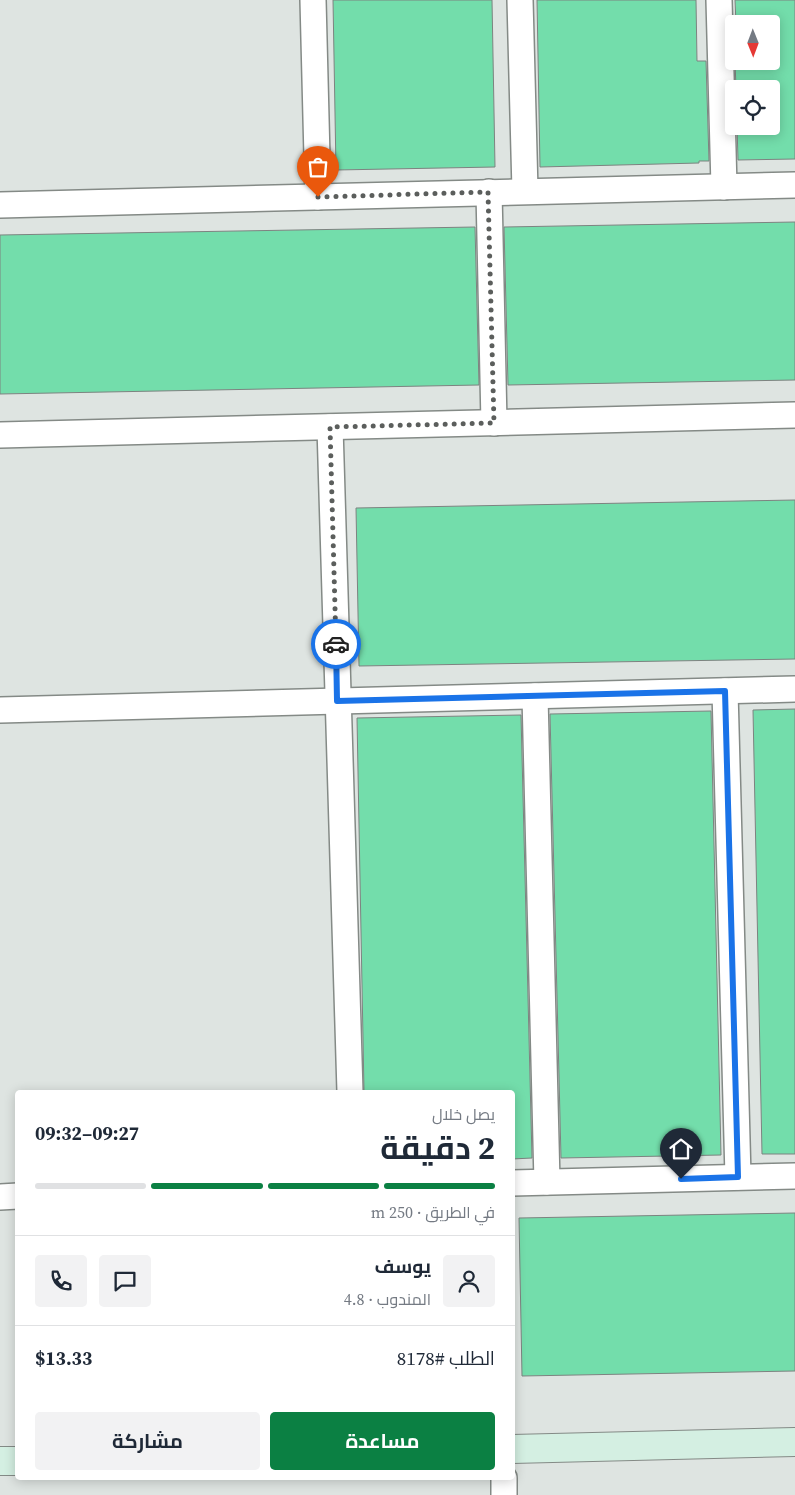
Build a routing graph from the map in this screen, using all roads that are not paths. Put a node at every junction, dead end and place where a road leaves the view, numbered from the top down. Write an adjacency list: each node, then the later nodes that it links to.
1 (312, 0): 8 (street)
2 (520, 0): 6 (street)
3 (719, 0): 5 (street)
4 (795, 185): 5 (street)
5 (724, 187): 6 (street)
6 (524, 191): 7 (street)
7 (488, 192): 8 (street); 11 (street)
8 (318, 197): 9 (street)
9 (0, 205)
10 (795, 415): 11 (street)
11 (494, 423): 12 (street)
12 (330, 427): 13 (street); 17 (street)
13 (0, 435)
14 (795, 689): 15 (street)
15 (725, 691): 16 (street); 21 (street)
16 (535, 696): 17 (street); 22 (street)
17 (337, 701): 18 (street); 19 (street)
18 (0, 710)
19 (350, 1090)
20 (795, 1176): 21 (street)
21 (738, 1177): 22 (street)
22 (547, 1182): 23 (street)
23 (515, 1183)
24 (15, 1196): 25 (street)
25 (0, 1197)
26 (795, 1442): 27 (street)
27 (515, 1449)
28 (0, 1461): 29 (street)
29 (15, 1461)
30 (504, 1480): 31 (street)
31 (504, 1495)

